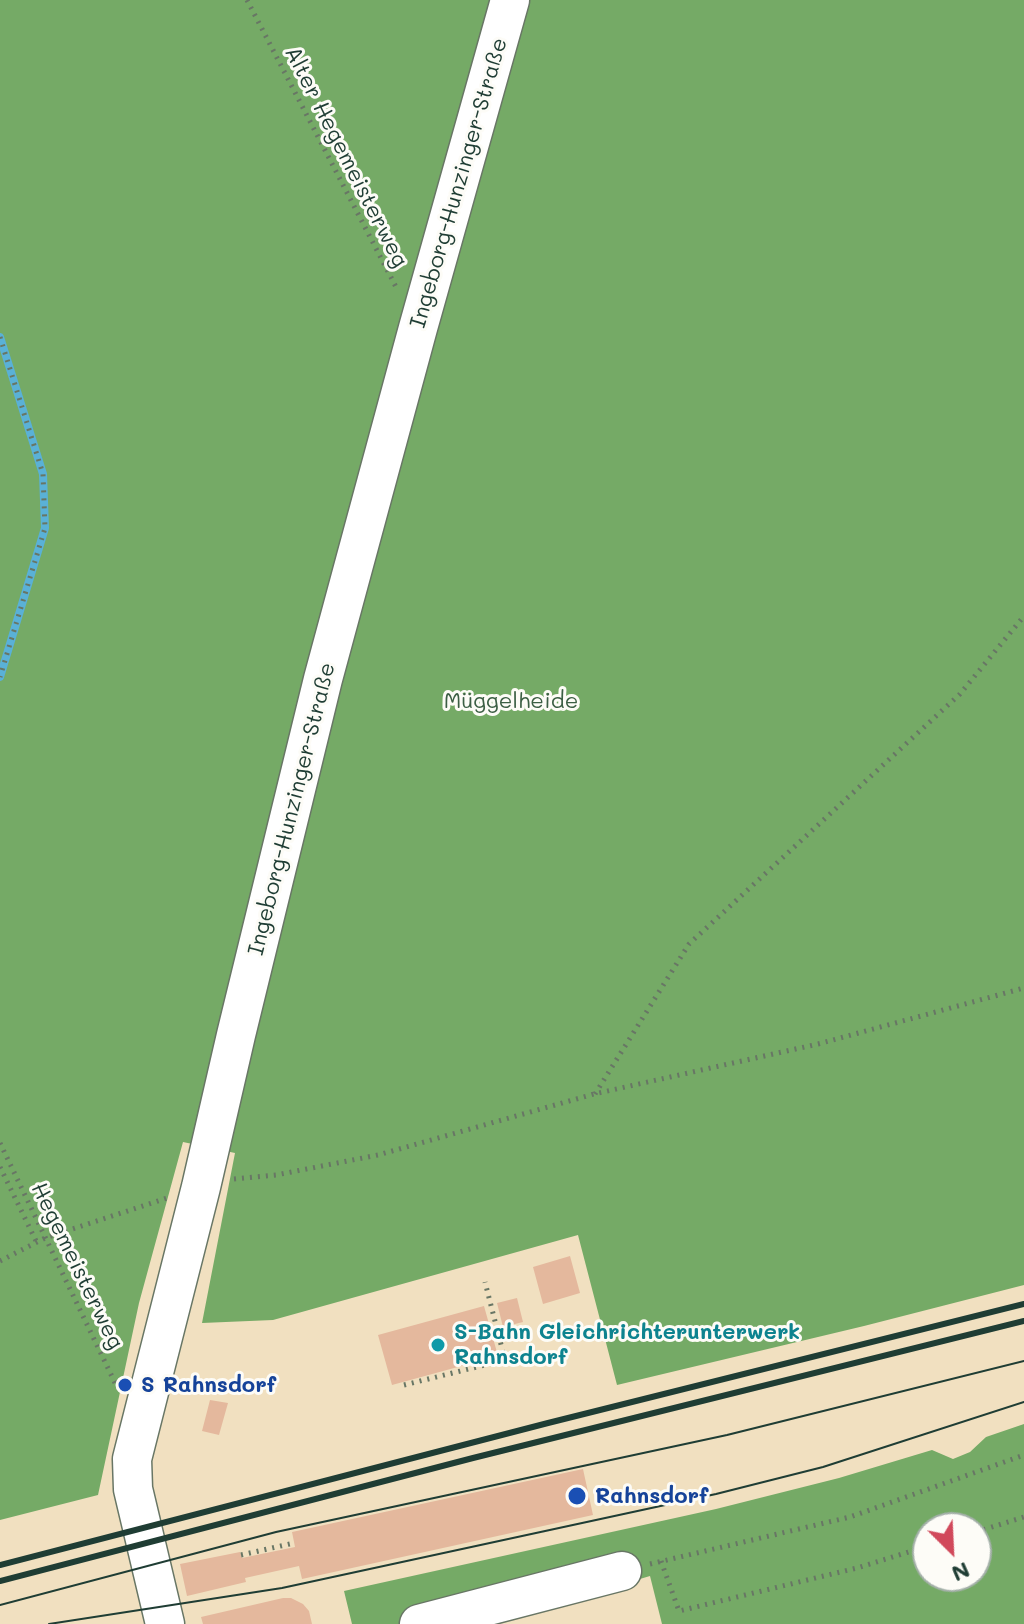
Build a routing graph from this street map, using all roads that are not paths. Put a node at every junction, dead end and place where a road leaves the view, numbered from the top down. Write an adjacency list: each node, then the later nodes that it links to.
1 (510, 0): 3 (street, Ingeborg-Hunzinger-Straße)
2 (622, 1571): 4 (street)
3 (165, 1624)
4 (419, 1624)

